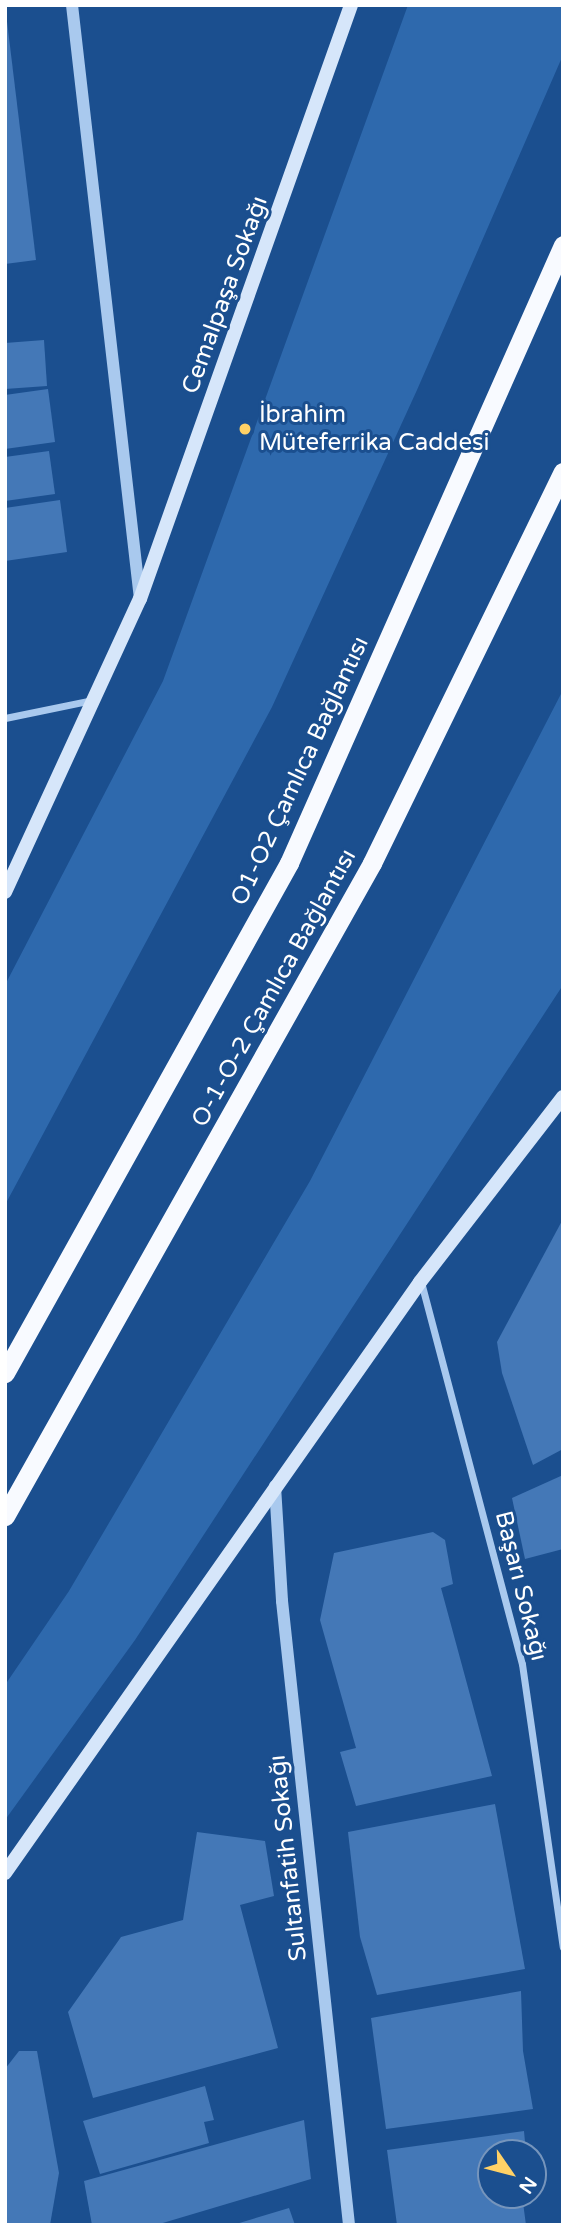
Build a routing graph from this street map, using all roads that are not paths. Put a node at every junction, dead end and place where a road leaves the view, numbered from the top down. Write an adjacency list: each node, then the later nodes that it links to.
1 (72, 5): 5 (street)
2 (351, 5): 5 (main road, Cemalpaşa Sokağı)
3 (563, 244): 11 (highway, O1-O2 Çamlıca Bağlantısı)
4 (563, 472): 13 (highway, O-1-O-2 Çamlıca Bağlantısı)
5 (140, 599): 6 (main road)
6 (97, 699): 7 (street); 8 (main road)
7 (5, 718)
8 (5, 892)
9 (563, 1097): 10 (main road)
10 (421, 1282): 12 (main road); 15 (street, Başarı Sokağı)
11 (5, 1373)
12 (275, 1486): 14 (main road); 16 (street, Sultanfatih Sokağı)
13 (5, 1516)
14 (5, 1872)
15 (563, 1947)
16 (349, 2225)

